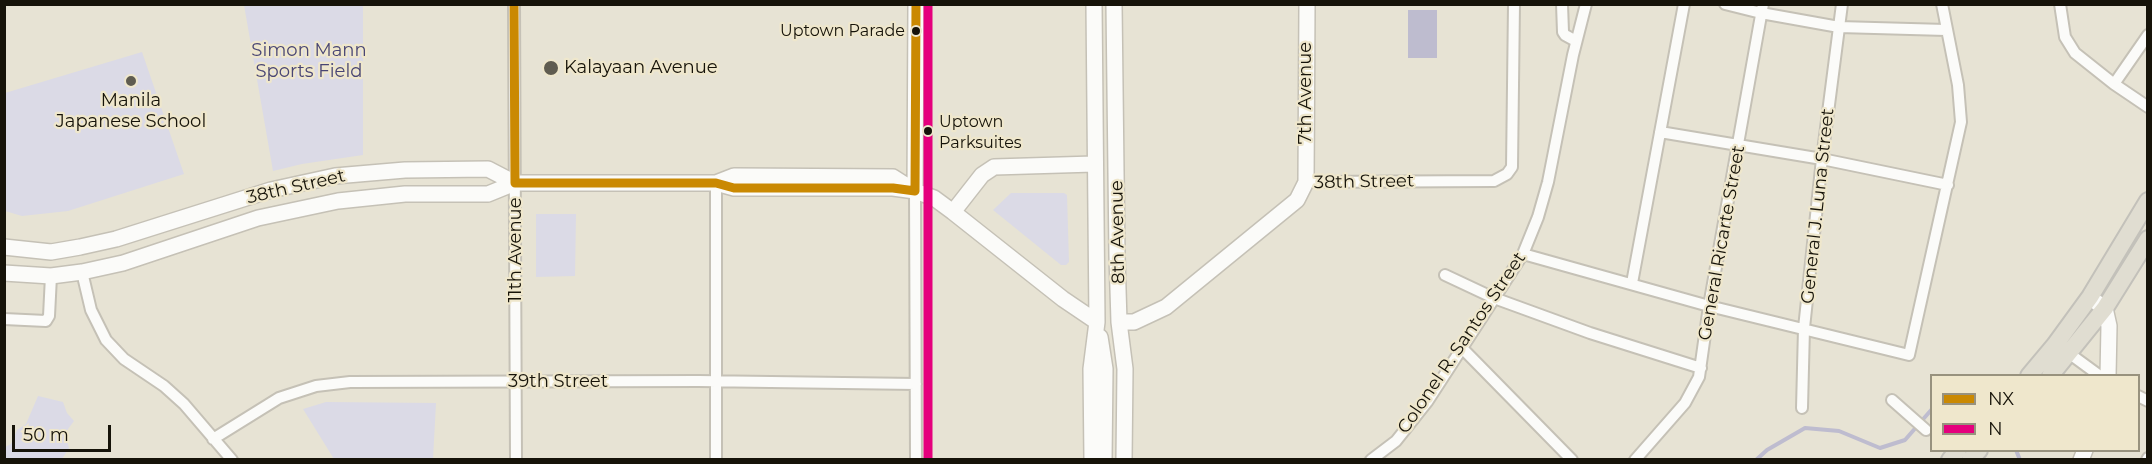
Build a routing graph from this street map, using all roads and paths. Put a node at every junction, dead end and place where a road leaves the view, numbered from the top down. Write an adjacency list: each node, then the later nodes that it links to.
1 (514, 4): 26 (street, 11th Avenue)
2 (916, 4): 29 (main road)
3 (1094, 4): 24 (main road, 8th Avenue)
4 (1114, 4): 46 (main road, 8th Avenue)
5 (1307, 4): 25 (main road, 7th Avenue)
6 (1514, 4): 25 (street, 38th Street)
7 (1562, 4): 18 (street)
8 (1586, 4): 18 (street, Colonel R. Santos Street)
9 (1684, 4): 21 (street)
10 (1725, 4): 14 (street)
11 (1842, 4): 15 (street, General J. Luna Street)
12 (1942, 4): 16 (street)
13 (2060, 4): 19 (street)
14 (1762, 9): 15 (street); 22 (street, General Ricarte Street)
15 (1839, 27): 16 (street); 23 (street, General J. Luna Street)
16 (1946, 30): 28 (street)
17 (2148, 35): 19 (street)
18 (1576, 41): 34 (street, Colonel R. Santos Street)
19 (2114, 84): 20 (street)
20 (2148, 107)
21 (1660, 132): 22 (street); 39 (street)
22 (1738, 146): 23 (street); 42 (street, General Ricarte Street)
23 (1822, 159): 28 (street); 47 (street, General J. Luna Street)
24 (1094, 164): 31 (main road); 45 (main road, 8th Avenue)
25 (1306, 182): 46 (main road, 38th Street)
26 (515, 183): 27 (main road, 38th Street); 33 (main road, 38th Street); 35 (main road, 38th Street); 56 (street, 11th Avenue)
27 (716, 183): 29 (main road, 38th Street); 55 (street)
28 (1948, 185): 47 (street)
29 (915, 191): 31 (main road, 38th Street); 57 (street)
30 (2148, 201): 40 (main road)
31 (953, 212): 45 (main road, 38th Street)
32 (2148, 239): 43 (main road)
33 (4, 247)
34 (1523, 254): 39 (street); 41 (street, Colonel R. Santos Street)
35 (82, 272): 38 (main road, 38th Street); 61 (street)
36 (4, 273): 38 (main road, 38th Street)
37 (1445, 274): 41 (street)
38 (51, 276): 44 (street)
39 (1632, 283): 42 (street)
40 (2090, 297): 43 (main road); 51 (main road)
41 (1494, 298): 48 (street, Colonel R. Santos Street); 50 (street)
42 (1709, 306): 47 (street); 50 (street, General Ricarte Street)
43 (2105, 308): 49 (main road); 54 (main road)
44 (4, 319)
45 (1097, 322): 66 (main road, 8th Avenue); 67 (main road)
46 (1119, 322): 68 (main road); 69 (main road, 8th Avenue)
47 (1804, 328): 59 (street, General J. Luna Street)
48 (1461, 347): 70 (street, Colonel R. Santos Street); 71 (street)
49 (2070, 354): 52 (main road); 53 (street)
50 (1701, 368): 72 (street, General Ricarte Street)
51 (2030, 374)
52 (2051, 374)
53 (2099, 374)
54 (2108, 374)
55 (715, 381): 56 (street, 39th Street); 57 (street, 39th Street); 64 (street)
56 (516, 382): 61 (street, 39th Street); 63 (street, 11th Avenue)
57 (916, 384): 65 (street)
58 (1892, 400): 60 (street)
59 (1803, 408)
60 (1926, 430)
61 (213, 439): 62 (street)
62 (232, 459)
63 (516, 459)
64 (716, 459)
65 (916, 459)
66 (1092, 459)
67 (1104, 459)
68 (1113, 459)
69 (1124, 459)
70 (1371, 459)
71 (1572, 459)
72 (1635, 459)

